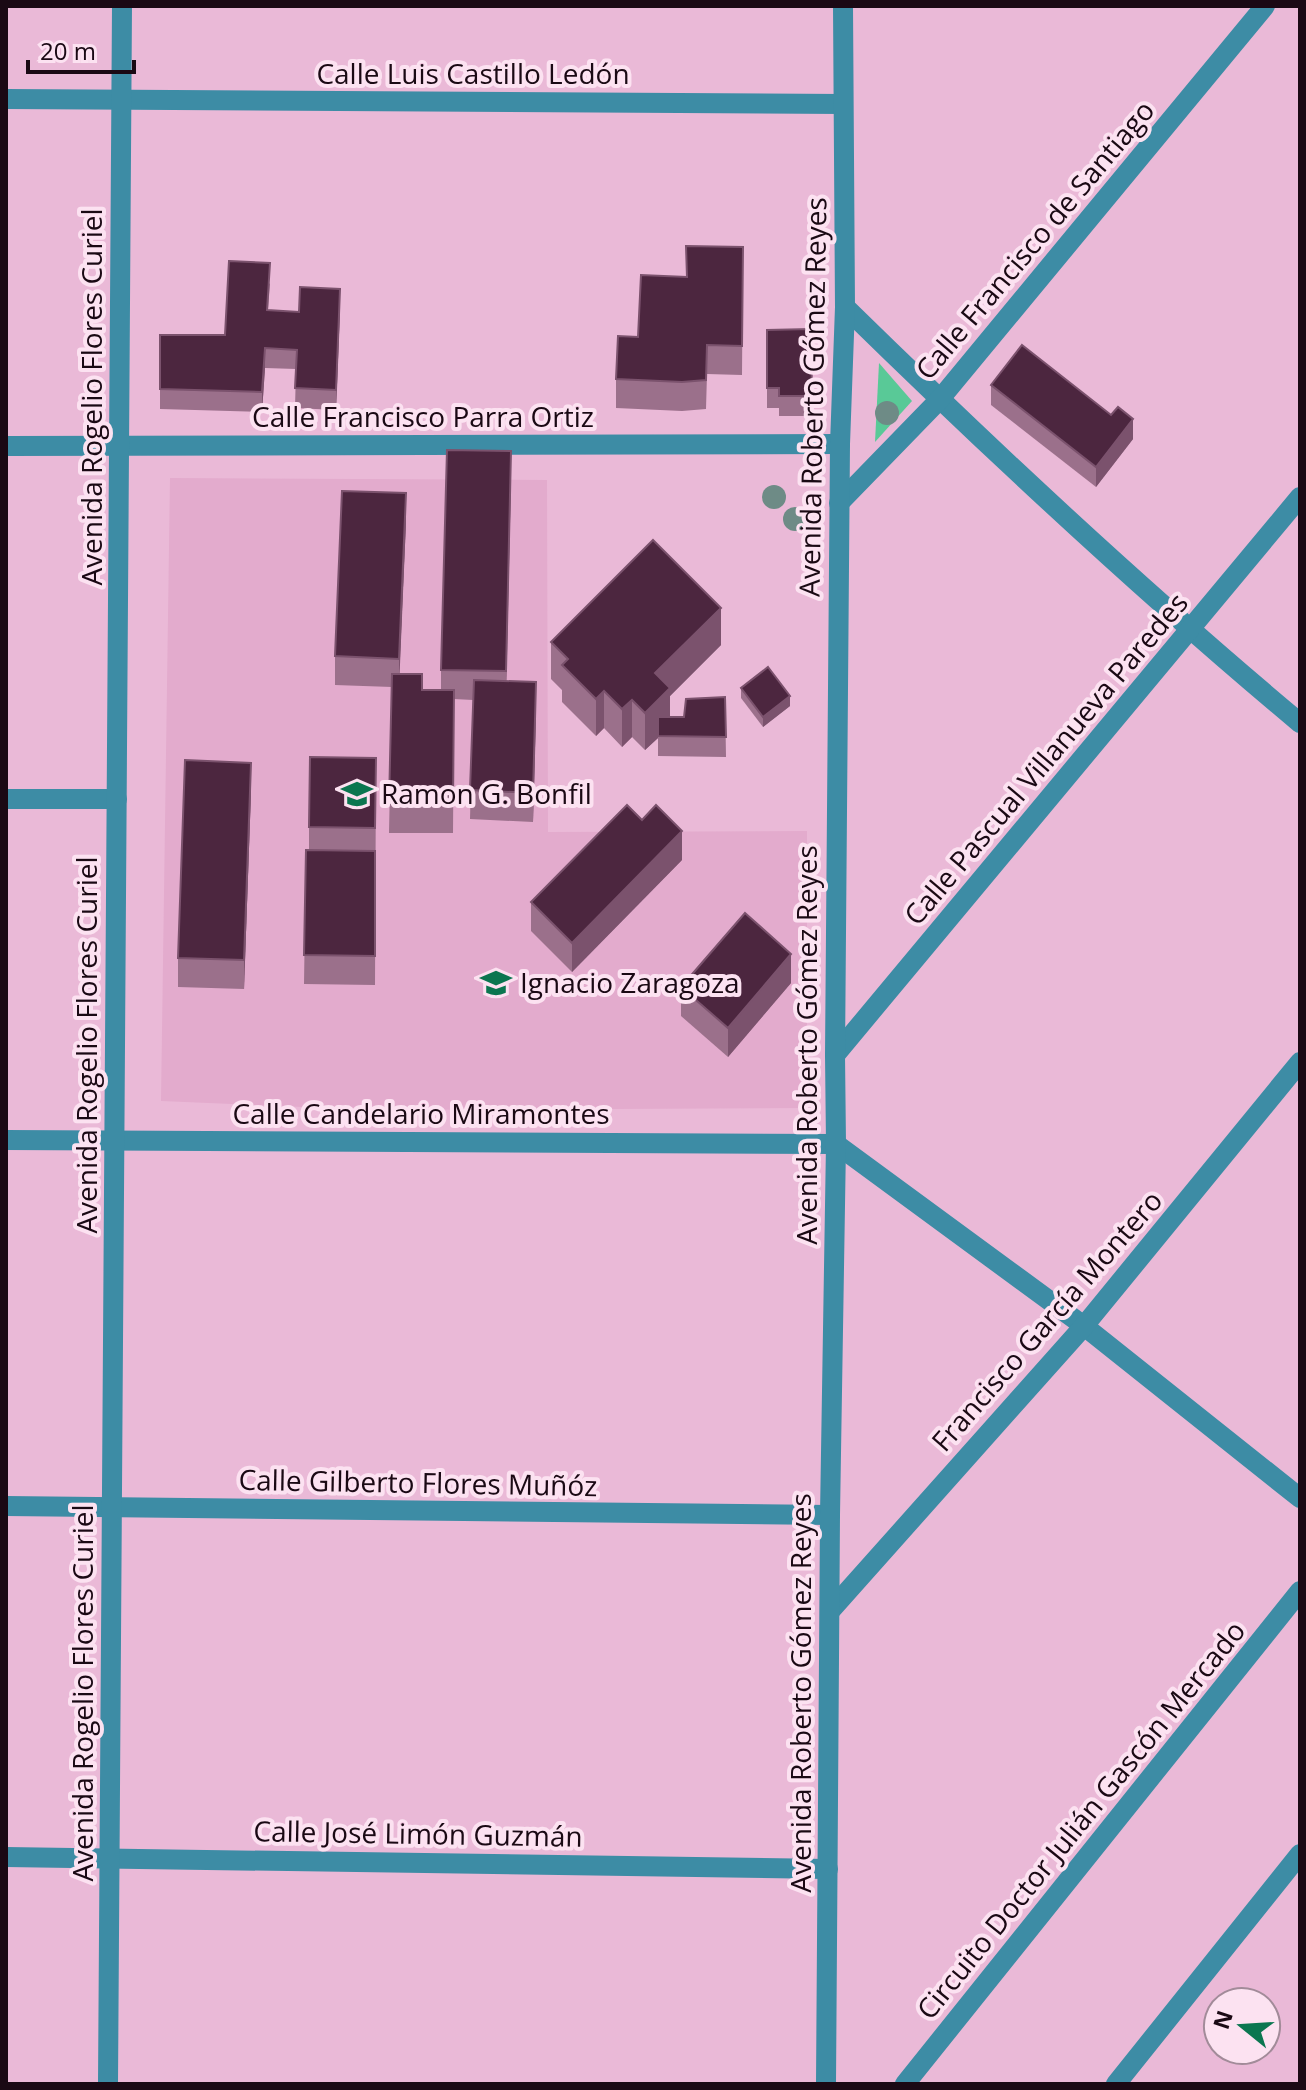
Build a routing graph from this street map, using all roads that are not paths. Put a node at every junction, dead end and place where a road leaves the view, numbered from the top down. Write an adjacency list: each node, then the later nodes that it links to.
1 (122, 6): 5 (street, Avenida Rogelio Flores Curiel)
2 (843, 6): 6 (street, Avenida Roberto Gómez Reyes)
3 (1265, 6): 8 (street, Calle Francisco de Santiago)
4 (6, 99): 5 (street, Calle Luis Castillo Ledón)
5 (122, 99): 6 (street, Calle Luis Castillo Ledón); 11 (street, Avenida Rogelio Flores Curiel)
6 (843, 104): 7 (street, Avenida Roberto Gómez Reyes)
7 (845, 307): 8 (street); 9 (street, Avenida Roberto Gómez Reyes)
8 (940, 399): 13 (street, Calle Francisco de Santiago); 14 (street)
9 (840, 444): 11 (street, Calle Francisco Parra Ortiz); 13 (street, Avenida Roberto Gómez Reyes)
10 (6, 446): 11 (street, Calle Francisco Parra Ortiz)
11 (121, 446): 17 (street, Avenida Rogelio Flores Curiel)
12 (1300, 497): 14 (street, Calle Pascual Villanueva Paredes)
13 (839, 503): 18 (street, Avenida Roberto Gómez Reyes)
14 (1190, 631): 15 (street); 18 (street, Calle Pascual Villanueva Paredes)
15 (1300, 723)
16 (6, 799): 17 (street)
17 (117, 799): 21 (street, Avenida Rogelio Flores Curiel)
18 (835, 1055): 22 (street, Avenida Roberto Gómez Reyes)
19 (1300, 1062): 23 (street, Francisco García Montero)
20 (6, 1140): 21 (street, Calle Candelario Miramontes)
21 (115, 1140): 22 (street, Calle Candelario Miramontes); 26 (street, Avenida Rogelio Flores Curiel)
22 (836, 1144): 23 (street); 27 (street, Avenida Roberto Gómez Reyes)
23 (1084, 1326): 24 (street); 29 (street, Francisco García Montero)
24 (1300, 1498)
25 (6, 1506): 26 (street, Calle Gilberto Flores Muñóz)
26 (113, 1507): 27 (street, Calle Gilberto Flores Muñóz); 32 (street, Avenida Rogelio Flores Curiel)
27 (830, 1515): 29 (street, Avenida Roberto Gómez Reyes)
28 (1300, 1591): 36 (street, Circuito Doctor Julián Gascón Mercado)
29 (830, 1611): 33 (street, Avenida Roberto Gómez Reyes)
30 (1300, 1854): 37 (street)
31 (6, 1857): 32 (street, Calle José Limón Guzmán)
32 (109, 1857): 33 (street, Calle José Limón Guzmán); 34 (street, Avenida Rogelio Flores Curiel)
33 (828, 1869): 35 (street, Avenida Roberto Gómez Reyes)
34 (108, 2084)
35 (826, 2084)
36 (905, 2084)
37 (1116, 2084)

